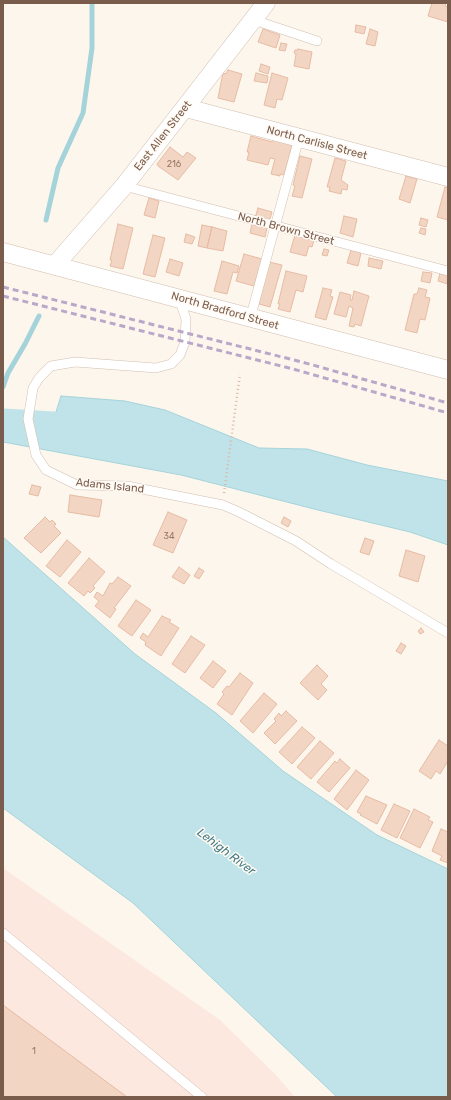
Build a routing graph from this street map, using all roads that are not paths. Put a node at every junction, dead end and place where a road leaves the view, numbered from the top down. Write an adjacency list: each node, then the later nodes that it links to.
1 (266, 3): 2 (street, East Allen Street)
2 (254, 20): 3 (lane); 4 (street, East Allen Street)
3 (317, 41)
4 (186, 108): 5 (street, North Carlisle Street); 7 (street, East Allen Street)
5 (299, 138): 6 (street, North Carlisle Street); 8 (lane)
6 (448, 177)
7 (124, 186): 8 (lane, North Brown Street); 10 (street, East Allen Street)
8 (275, 226): 11 (lane, North Brown Street); 13 (lane)
9 (3, 252): 10 (street, North Bradford Street)
10 (54, 265): 12 (street, North Bradford Street)
11 (448, 271)
12 (179, 298): 13 (street, North Bradford Street); 15 (lane, Adams Island)
13 (250, 319): 14 (street, North Bradford Street)
14 (448, 369)
15 (448, 633)
16 (3, 934): 17 (lane)
17 (202, 1097)

